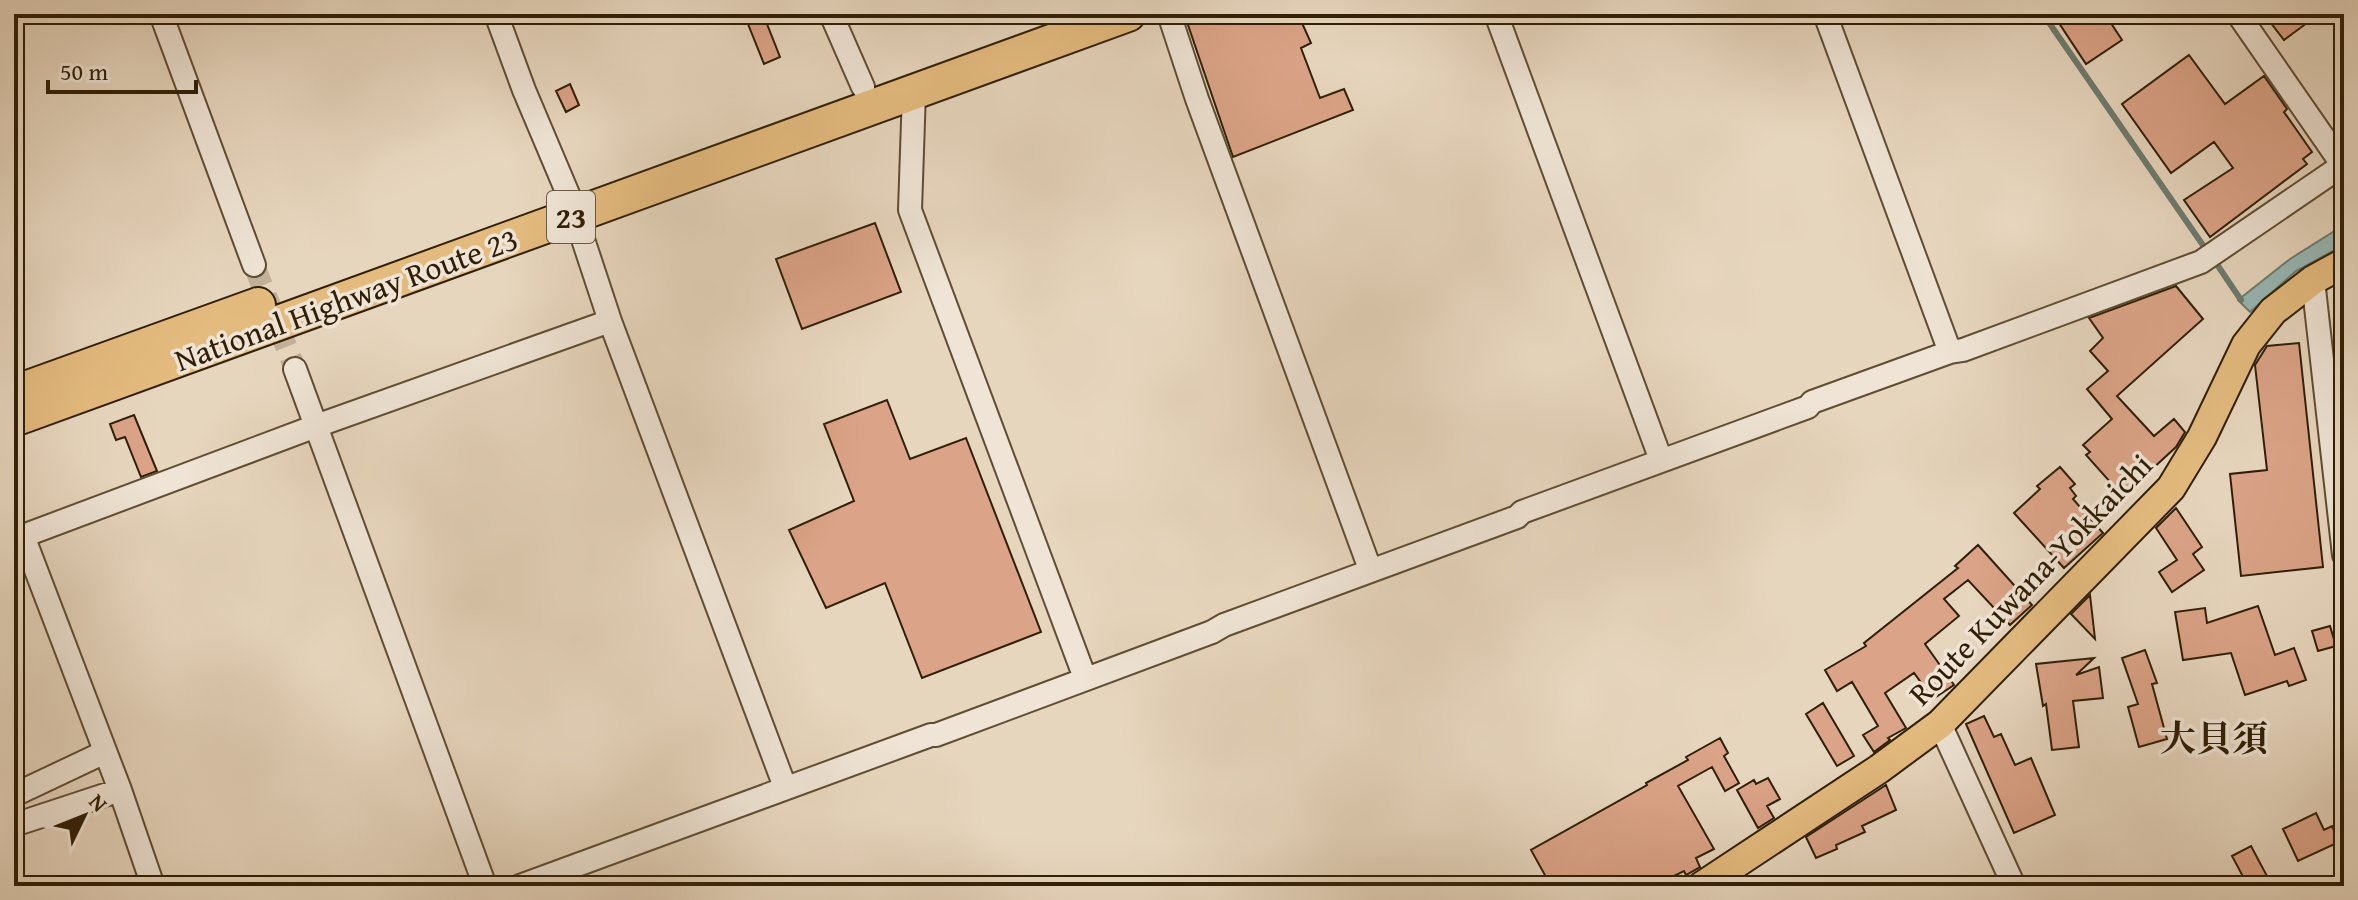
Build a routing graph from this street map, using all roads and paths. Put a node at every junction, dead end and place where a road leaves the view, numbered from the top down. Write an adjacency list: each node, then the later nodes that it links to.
1 (161, 14): 15 (street)
2 (496, 14): 13 (street)
3 (831, 14): 10 (street)
4 (1061, 14): 10 (highway, National Highway Route 23 / 23)
5 (1128, 14): 11 (highway, National Highway Route 23 / 23)
6 (1169, 14): 26 (street)
7 (1496, 14): 23 (street)
8 (1825, 14): 18 (street)
9 (2238, 14): 12 (street)
10 (863, 87): 13 (highway, National Highway Route 23 / 23)
11 (914, 92): 13 (highway, National Highway Route 23 / 23); 27 (street)
12 (2343, 166): 18 (street)
13 (572, 205): 17 (street); 20 (highway, National Highway Route 23 / 23); 21 (highway, National Highway Route 23 / 23)
14 (2344, 263): 16 (main road, Route Kuwana-Yokkaichi)
15 (254, 265)
16 (2313, 280): 25 (street); 28 (main road, Route Kuwana-Yokkaichi)
17 (610, 321): 22 (street); 30 (street)
18 (1950, 352): 23 (street)
19 (295, 369): 22 (street)
20 (14, 393)
21 (14, 419)
22 (316, 426): 24 (street); 35 (street)
23 (1661, 460): 26 (street)
24 (19, 542): 29 (street)
25 (2344, 555)
26 (1370, 569): 27 (street)
27 (1085, 678): 30 (street)
28 (1940, 724): 37 (main road, Route Kuwana-Yokkaichi); 38 (street)
29 (105, 752): 31 (street); 32 (street)
30 (785, 787): 36 (street)
31 (120, 790): 33 (street); 34 (street)
32 (14, 795)
33 (14, 825)
34 (153, 886)
35 (485, 886)
36 (520, 886)
37 (1702, 886)
38 (2014, 886)

